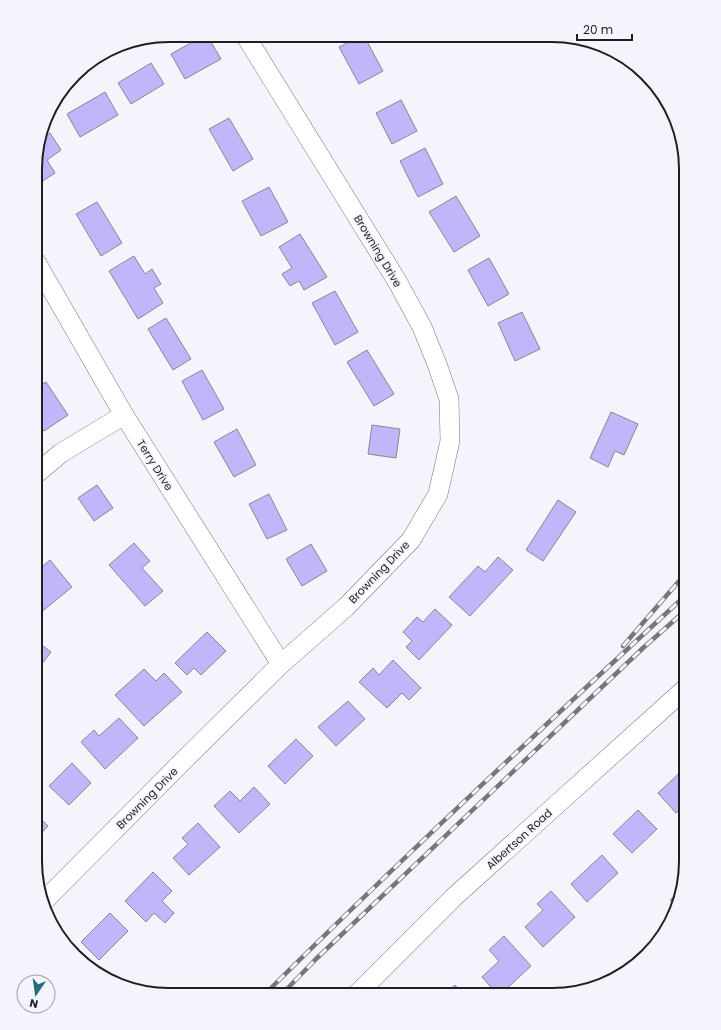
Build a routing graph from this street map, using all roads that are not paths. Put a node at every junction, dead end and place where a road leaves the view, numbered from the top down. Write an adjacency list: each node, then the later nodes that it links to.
1 (249, 42): 5 (street, Browning Drive)
2 (42, 272): 3 (street, Terry Drive)
3 (124, 415): 4 (street); 5 (street, Terry Drive)
4 (42, 469)
5 (281, 664): 7 (street, Browning Drive)
6 (679, 694): 8 (street, Albertson Road)
7 (48, 897)
8 (363, 988)

